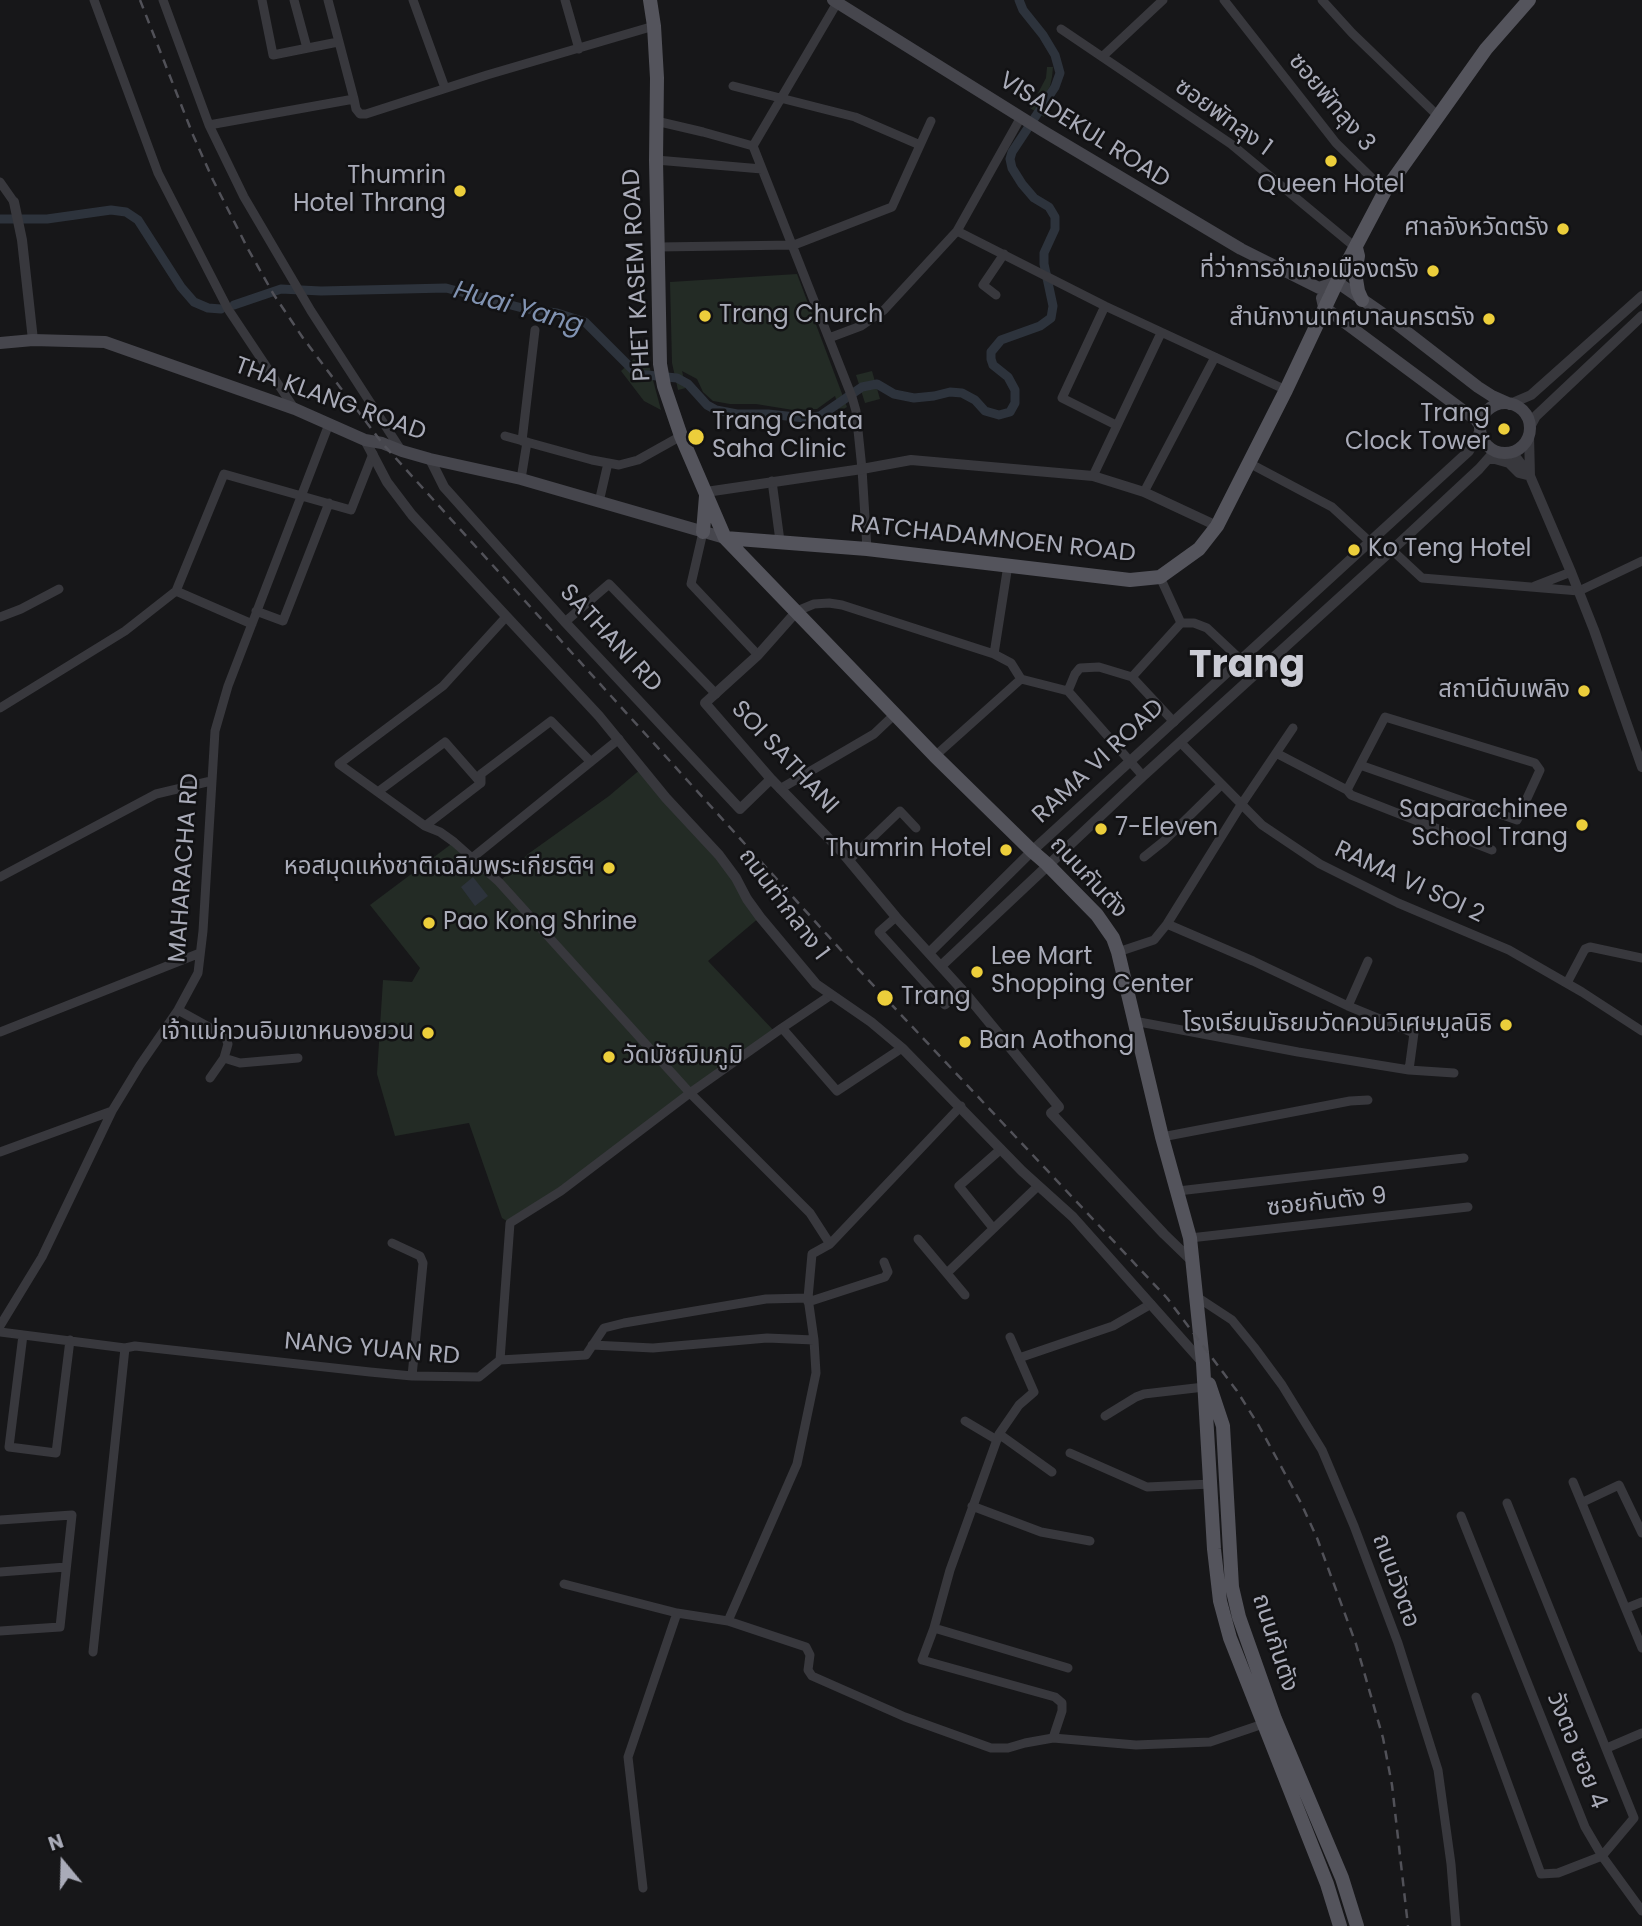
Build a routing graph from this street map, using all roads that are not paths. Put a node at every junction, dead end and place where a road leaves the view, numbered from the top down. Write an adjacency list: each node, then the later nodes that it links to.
1 (94, 0): 57 (street)
2 (163, 0): 28 (street)
3 (262, 0): 17 (street)
4 (294, 0): 17 (street)
5 (328, 0): 16 (street)
6 (413, 0): 21 (street)
7 (565, 0): 18 (street)
8 (650, 0): 14 (main road, PHET KASEM ROAD)
9 (1163, 0): 19 (street)
10 (1224, 0): 34 (street, ซอยพัทลุง 3)
11 (1322, 0): 24 (street)
12 (1529, 0): 24 (main road, RATCHADAMNOEN ROAD)
13 (835, 1): 22 (street); 25 (main road, VISADEKUL ROAD)
14 (654, 26): 18 (street); 26 (main road, PHET KASEM ROAD)
15 (1061, 29): 19 (street, ซอยพัทลุง 1)
16 (338, 41): 17 (street); 23 (street)
17 (307, 48)
18 (579, 48): 21 (street)
19 (1102, 57): 39 (street, ซอยพัทลุง 1)
20 (733, 86): 22 (street)
21 (445, 88): 23 (street)
22 (780, 98): 29 (street); 30 (street)
23 (354, 99): 28 (street)
24 (1437, 115): 34 (main road, RATCHADAMNOEN ROAD)
25 (1021, 117): 36 (street); 42 (main road, VISADEKUL ROAD)
26 (656, 121): 30 (street); 31 (main road, PHET KASEM ROAD)
27 (931, 121): 29 (street)
28 (209, 125): 66 (street)
29 (920, 145): 37 (street)
30 (753, 146): 32 (street)
31 (656, 160): 32 (street); 38 (main road, PHET KASEM ROAD)
32 (762, 169): 37 (street)
33 (0, 182): 35 (street)
34 (1385, 191): 39 (main road, RATCHADAMNOEN ROAD)
35 (14, 202): 52 (street)
36 (957, 231): 40 (street); 51 (street)
37 (794, 245): 38 (street); 51 (street)
38 (658, 247): 63 (main road, PHET KASEM ROAD)
39 (1355, 247): 41 (main road, RATCHADAMNOEN ROAD); 45 (main road)
40 (1004, 254): 43 (street); 46 (street)
41 (1337, 282): 42 (main road); 45 (main road); 47 (main road, RATCHADAMNOEN ROAD)
42 (1319, 288): 47 (main road)
43 (996, 295)
44 (1642, 296): 56 (street)
45 (1362, 300): 56 (main road)
46 (1105, 306): 50 (street); 59 (street)
47 (1324, 307): 55 (main road, RATCHADAMNOEN ROAD); 60 (main road)
48 (1642, 316): 61 (street)
49 (535, 330): 65 (street)
50 (1161, 333): 54 (street); 59 (street)
51 (829, 338): 73 (street)
52 (33, 340): 53 (main road, THA KLANG ROAD); 57 (main road, THA KLANG ROAD)
53 (0, 343)
54 (1215, 357): 55 (street); 79 (street)
55 (1286, 390): 72 (main road, RATCHADAMNOEN ROAD)
56 (1510, 404): 60 (main road); 61 (main road)
57 (295, 409): 58 (main road, THA KLANG ROAD)
58 (329, 424): 64 (main road, THA KLANG ROAD); 80 (street, MAHARACHA RD)
59 (1116, 425): 74 (street)
60 (1480, 427): 69 (main road); 88 (street, RAMA VI ROAD)
61 (1529, 432): 67 (main road); 75 (street)
62 (505, 436): 65 (street)
63 (681, 436): 71 (street); 78 (main road, PHET KASEM ROAD)
64 (365, 440): 66 (main road, THA KLANG ROAD); 68 (street, ถนนท่ากลาง 1)
65 (525, 441): 71 (street); 76 (street)
66 (402, 451): 70 (main road, THA KLANG ROAD)
67 (1512, 452): 69 (main road); 75 (street)
68 (373, 454): 82 (street); 103 (street, ถนนท่ากลาง 1)
69 (1492, 455): 75 (street); 90 (street, RAMA VI ROAD)
70 (430, 459): 76 (main road, THA KLANG ROAD); 104 (street, SATHANI RD)
71 (608, 463): 81 (street)
72 (1249, 463): 83 (main road, RATCHADAMNOEN ROAD); 88 (street)
73 (862, 469): 74 (street); 77 (street); 89 (street)
74 (1093, 476): 79 (street)
75 (1530, 476): 94 (street)
76 (521, 480): 81 (main road, THA KLANG ROAD)
77 (772, 481): 78 (street); 87 (street)
78 (706, 492): 84 (main road); 85 (main road, PHET KASEM ROAD)
79 (1144, 492): 83 (street)
80 (301, 495): 82 (street); 98 (street); 100 (street, MAHARACHA RD)
81 (599, 502): 84 (main road, THA KLANG ROAD)
82 (329, 503): 100 (street)
83 (1217, 526): 95 (main road, RATCHADAMNOEN ROAD)
84 (703, 532): 85 (main road, THA KLANG ROAD); 108 (street)
85 (725, 538): 86 (main road, RATCHADAMNOEN ROAD); 93 (main road, ถนนกันตัง)
86 (755, 540): 87 (main road, RATCHADAMNOEN ROAD); 93 (main road)
87 (780, 541): 89 (main road, RATCHADAMNOEN ROAD)
88 (1370, 542): 109 (street, RAMA VI ROAD)
89 (867, 549): 92 (main road, RATCHADAMNOEN ROAD)
90 (1392, 550): 96 (street); 119 (street, RAMA VI ROAD)
91 (1642, 561): 99 (street)
92 (1008, 565): 95 (main road, RATCHADAMNOEN ROAD); 107 (street)
93 (754, 568): 101 (main road, ถนนกันตัง)
94 (1572, 572): 96 (street); 99 (street)
95 (1160, 577): 105 (street)
96 (1534, 586): 99 (street)
97 (59, 589): 102 (street)
98 (176, 590): 106 (street); 114 (street)
99 (1579, 591): 125 (street)
100 (256, 611): 106 (street, MAHARACHA RD)
101 (797, 611): 107 (street); 108 (street, SOI SATHANI); 115 (main road, ถนนกันตัง)
102 (0, 617)
103 (506, 617): 118 (street, ถนนท่ากลาง 1); 133 (street)
104 (565, 622): 113 (street); 127 (street, SATHANI RD)
105 (1181, 623): 109 (street); 110 (street)
106 (251, 624): 128 (street, MAHARACHA RD)
107 (994, 654): 111 (street)
108 (758, 655): 113 (street, SOI SATHANI)
109 (1241, 660): 116 (street, RAMA VI ROAD)
110 (1132, 677): 112 (street); 116 (street)
111 (1021, 679): 112 (street); 121 (street)
112 (1068, 691): 123 (street)
113 (716, 694): 127 (street, SOI SATHANI)
114 (0, 708)
115 (894, 715): 121 (main road, ถนนกันตัง); 131 (street)
116 (1170, 725): 119 (street); 123 (street, RAMA VI ROAD)
117 (1293, 728): 120 (street)
118 (618, 739): 122 (street); 154 (street, ถนนท่ากลาง 1)
119 (1180, 742): 126 (street, RAMA VI ROAD); 130 (street, RAMA VI SOI 2)
120 (1276, 753): 132 (street); 134 (street)
121 (935, 756): 138 (main road, ถนนกันตัง)
122 (590, 761): 129 (street); 140 (street)
123 (1130, 762): 126 (street); 138 (street, RAMA VI ROAD)
124 (1360, 765): 124 (street); 132 (street)
125 (1642, 767)
126 (1143, 776): 142 (street, RAMA VI ROAD)
127 (771, 779): 131 (street, SOI SATHANI)
128 (211, 781): 143 (street); 147 (street, MAHARACHA RD)
129 (481, 783): 133 (street); 135 (street)
130 (1221, 785): 134 (street, RAMA VI SOI 2); 139 (street)
131 (780, 789): 141 (street, SOI SATHANI)
132 (1347, 790): 137 (street)
133 (379, 792): 135 (street)
134 (1241, 805): 145 (street); 152 (street, RAMA VI SOI 2)
135 (425, 826): 140 (street)
136 (916, 828): 141 (street)
137 (1492, 850)
138 (1032, 851): 142 (main road, ถนนกันตัง); 148 (street, RAMA VI ROAD)
139 (1144, 857)
140 (472, 858): 167 (street)
141 (849, 860): 144 (street, SOI SATHANI)
142 (1047, 864): 146 (main road, ถนนกันตัง); 151 (street, RAMA VI ROAD)
143 (0, 877)
144 (896, 917): 148 (street, SOI SATHANI); 153 (street)
145 (1167, 924): 146 (street); 155 (street)
146 (1118, 952): 157 (main road, ถนนกันตัง)
147 (200, 953): 156 (street, MAHARACHA RD); 160 (street)
148 (929, 953): 151 (street, SOI SATHANI)
149 (1642, 958): 152 (street)
150 (1368, 961): 155 (street)
151 (941, 965): 153 (street, SOI SATHANI)
152 (1567, 983): 159 (street, RAMA VI SOI 2)
153 (962, 989): 184 (street, SOI SATHANI)
154 (831, 995): 158 (street); 161 (street, ถนนท่ากลาง 1)
155 (1348, 1006): 164 (street)
156 (178, 1010): 162 (street); 170 (street, MAHARACHA RD)
157 (1134, 1021): 164 (street); 171 (main road, ถนนกันตัง)
158 (782, 1028): 161 (street); 167 (street)
159 (1642, 1030)
160 (0, 1032)
161 (902, 1048): 169 (street, ถนนท่ากลาง 1)
162 (224, 1058): 163 (street); 166 (street)
163 (298, 1058)
164 (1409, 1070): 165 (street)
165 (1454, 1073)
166 (210, 1078)
167 (690, 1093): 182 (street); 199 (street)
168 (1368, 1100): 171 (street)
169 (961, 1106): 172 (street, ถนนท่ากลาง 1); 182 (street)
170 (112, 1111): 173 (street); 190 (street, MAHARACHA RD)
171 (1162, 1137): 176 (main road, ถนนกันตัง)
172 (1001, 1149): 175 (street, ถนนท่ากลาง 1); 178 (street)
173 (0, 1152)
174 (1464, 1158): 176 (street)
175 (1038, 1186): 178 (street); 189 (street, ถนนท่ากลาง 1)
176 (1178, 1191): 179 (main road, ถนนกันตัง)
177 (1468, 1207): 179 (street, ซอยกันตัง 9)
178 (992, 1228): 185 (street)
179 (1191, 1237): 184 (main road, ถนนกันตัง)
180 (918, 1239): 185 (street)
181 (393, 1243): 201 (street)
182 (830, 1244): 188 (street)
183 (884, 1262): 188 (street)
184 (1194, 1263): 187 (main road, ถนนกันตัง)
185 (947, 1273): 186 (street)
186 (965, 1295)
187 (1197, 1297): 200 (main road, ถนนกันตัง); 241 (street, ถนนวังตอ)
188 (808, 1300): 195 (street); 196 (street)
189 (1151, 1304): 198 (street); 200 (street, ถนนท่ากลาง 1)
190 (0, 1326)
191 (0, 1332): 192 (street, NANG YUAN RD)
192 (23, 1335): 194 (street, NANG YUAN RD); 194 (street)
193 (1010, 1337): 198 (street)
194 (70, 1340): 197 (street, NANG YUAN RD)
195 (814, 1340): 196 (street); 223 (street)
196 (592, 1345): 199 (street)
197 (125, 1348): 201 (street, NANG YUAN RD); 227 (street)
198 (1019, 1358): 205 (street)
199 (500, 1360): 201 (street, NANG YUAN RD)
200 (1203, 1363): 202 (main road, ถนนกันตัง); 230 (main road, ถนนกันตัง)
201 (412, 1376)
202 (1204, 1387): 203 (street); 209 (main road, ถนนกันตัง)
203 (1105, 1416)
204 (964, 1421): 205 (street)
205 (998, 1437): 207 (street); 212 (street)
206 (1070, 1453): 209 (street)
207 (1052, 1472)
208 (1573, 1482): 210 (street)
209 (1211, 1484): 230 (main road, ถนนกันตัง)
210 (1583, 1502): 215 (street); 221 (street)
211 (1507, 1503): 233 (street, วังตอ ซอย 4)
212 (972, 1506): 216 (street); 224 (street)
213 (1461, 1516): 234 (street, วังตอ ซอย 4)
214 (0, 1520): 217 (street)
215 (1642, 1533)
216 (1090, 1541)
217 (66, 1567): 218 (street); 225 (street)
218 (0, 1572)
219 (564, 1584): 222 (street)
220 (1642, 1602): 221 (street)
221 (1627, 1608): 226 (street)
222 (677, 1613): 223 (street); 236 (street)
223 (728, 1620): 232 (street)
224 (933, 1628): 228 (street); 232 (street)
225 (0, 1631)
226 (1642, 1648)
227 (93, 1651)
228 (1068, 1668)
229 (1476, 1697): 234 (street)
230 (1270, 1721): 232 (street); 235 (main road, ถนนกันตัง); 237 (main road, ถนนกันตัง)
231 (1642, 1733): 233 (street)
232 (1053, 1738)
233 (1607, 1748): 234 (street, วังตอ ซอย 4)
234 (1602, 1856): 238 (street, วังตอ ซอย 4)
235 (1344, 1883): 237 (main road); 240 (main road, ถนนกันตัง)
236 (643, 1888)
237 (1328, 1888): 239 (main road, ถนนกันตัง)
238 (1642, 1911)
239 (1340, 1926)
240 (1357, 1926)
241 (1456, 1926)

